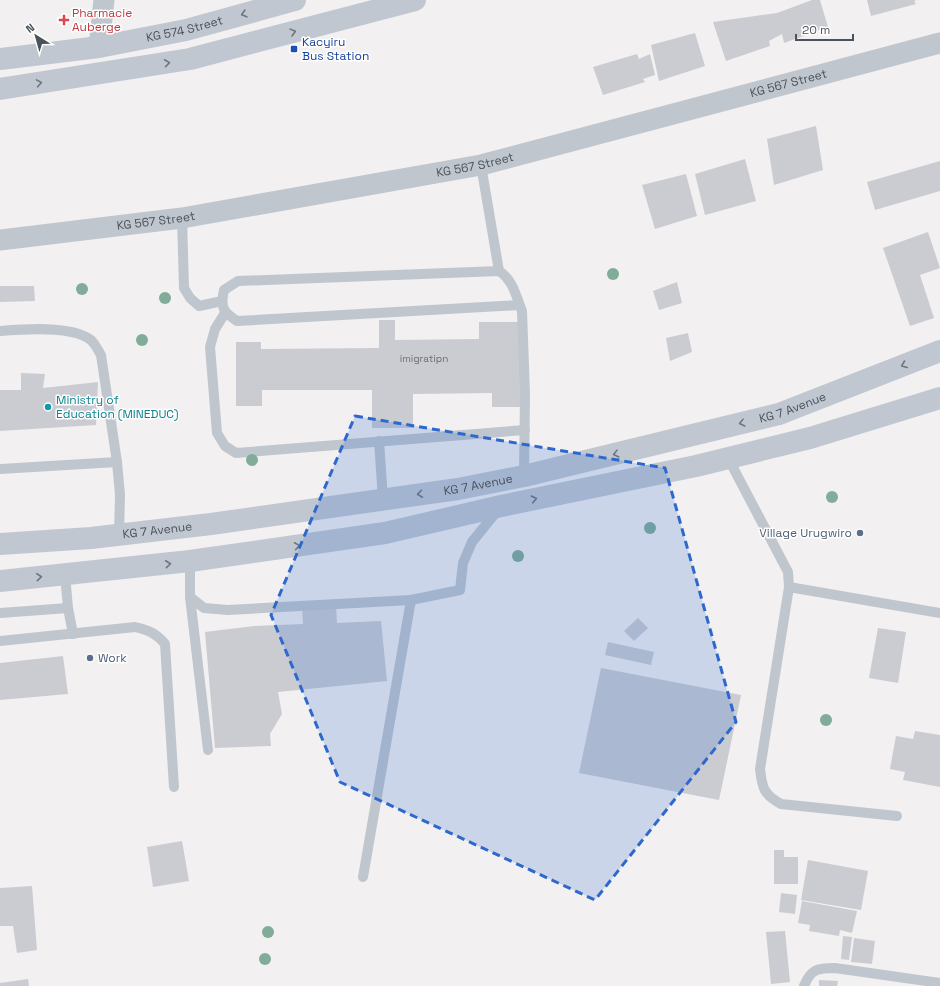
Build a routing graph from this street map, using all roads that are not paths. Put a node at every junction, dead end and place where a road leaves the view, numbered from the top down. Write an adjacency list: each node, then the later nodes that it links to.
1 (104, 0): 6 (street)
2 (295, 0): 4 (main road, KG 574 Street, one-way to 4)
3 (415, 0): 8 (main road, one-way to 3)
4 (186, 30): 6 (main road, KG 574 Street); 8 (main road)
5 (940, 43): 10 (street, KG 567 Street)
6 (99, 47): 7 (main road, KG 574 Street)
7 (0, 59)
8 (190, 59): 9 (main road, one-way to 8)
9 (0, 89)
10 (481, 165): 11 (street, KG 567 Street); 13 (lane)
11 (182, 218): 12 (street, KG 567 Street); 14 (lane)
12 (0, 240)
13 (499, 271): 14 (lane); 15 (lane)
14 (222, 301): 16 (lane)
15 (519, 305): 16 (lane); 20 (lane)
16 (225, 313): 21 (lane)
17 (0, 331): 23 (lane)
18 (940, 351): 25 (main road, KG 7 Avenue, one-way to 25)
19 (940, 398): 22 (main road)
20 (525, 430): 21 (lane); 25 (lane)
21 (379, 441): 27 (lane)
22 (728, 458): 28 (main road, one-way to 22); 35 (lane)
23 (117, 462): 24 (lane); 30 (lane)
24 (0, 469)
25 (524, 476): 26 (main road, KG 7 Avenue)
26 (458, 489): 27 (main road, KG 7 Avenue, one-way to 27); 29 (main road)
27 (383, 499): 30 (main road, KG 7 Avenue)
28 (501, 506): 29 (main road); 37 (lane)
29 (464, 515): 32 (main road, one-way to 29)
30 (119, 535): 31 (main road, KG 7 Avenue)
31 (0, 544)
32 (190, 561): 33 (main road, one-way to 32); 36 (lane)
33 (65, 575): 34 (main road, one-way to 33); 38 (lane)
34 (0, 581)
35 (789, 586): 40 (lane); 45 (lane)
36 (190, 597): 37 (lane); 43 (lane)
37 (411, 600): 46 (lane)
38 (68, 608): 39 (lane); 41 (lane)
39 (0, 613)
40 (940, 613)
41 (74, 634): 42 (lane); 44 (lane)
42 (0, 641)
43 (208, 750)
44 (174, 787)
45 (897, 816)
46 (363, 877)
47 (940, 983): 48 (lane)
48 (804, 986)

